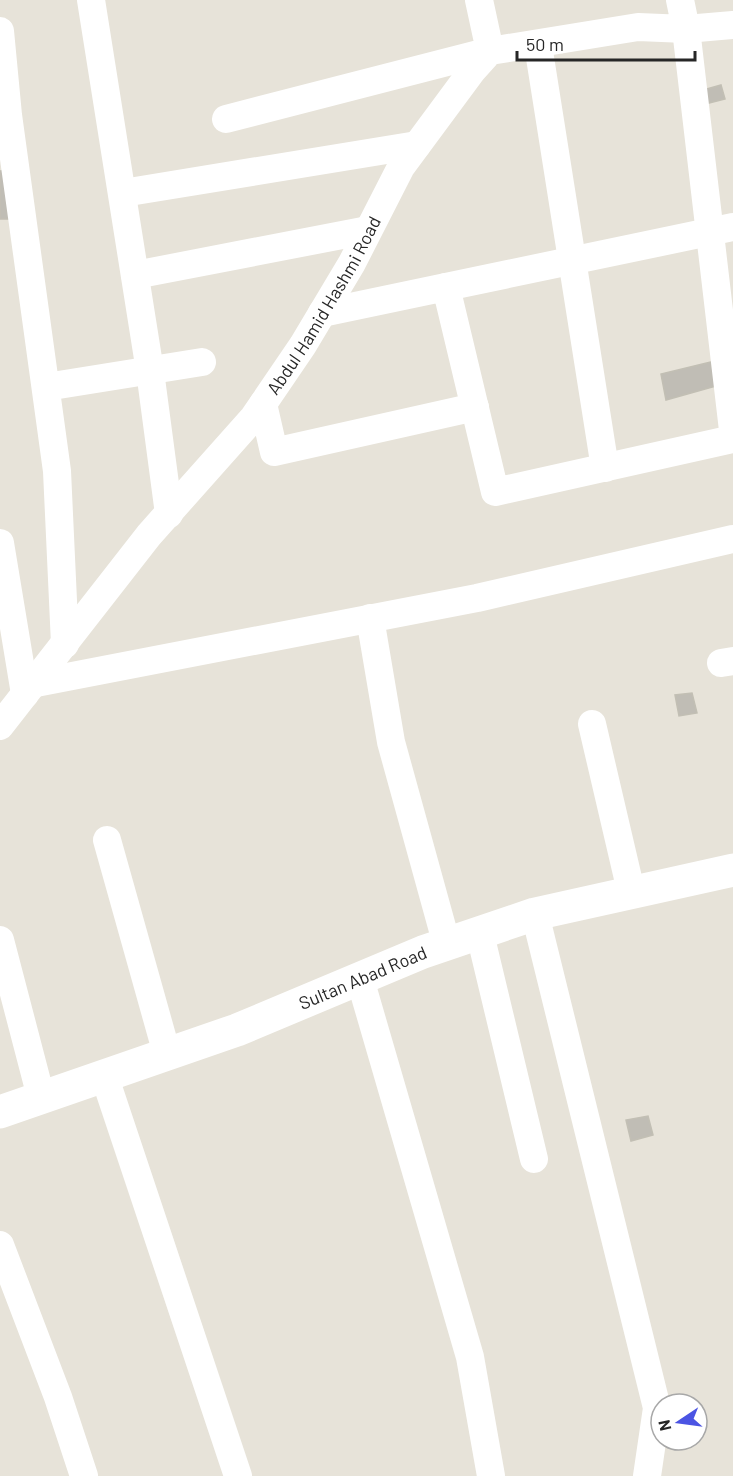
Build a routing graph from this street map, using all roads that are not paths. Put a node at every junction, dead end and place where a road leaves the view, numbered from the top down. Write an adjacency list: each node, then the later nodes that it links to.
1 (91, 0): 11 (street)
2 (479, 0): 8 (street)
3 (680, 0): 5 (street)
4 (733, 25): 5 (street)
5 (686, 29): 7 (street); 12 (street)
6 (0, 32): 20 (street)
7 (537, 45): 8 (street); 14 (street)
8 (490, 51): 9 (street); 10 (street, Abdul Hamid Hashmi Road)
9 (225, 119)
10 (417, 145): 11 (street); 13 (street, Abdul Hamid Hashmi Road)
11 (123, 193): 15 (street)
12 (721, 229): 14 (street); 23 (street)
13 (368, 230): 15 (street); 17 (street, Abdul Hamid Hashmi Road)
14 (571, 262): 16 (street); 25 (street)
15 (135, 275): 19 (street)
16 (446, 287): 17 (street); 22 (street)
17 (322, 313): 21 (street, Abdul Hamid Hashmi Road)
18 (202, 362): 19 (street)
19 (150, 372): 20 (street); 26 (street)
20 (46, 387): 30 (street)
21 (263, 405): 22 (street); 26 (street, Abdul Hamid Hashmi Road)
22 (475, 407): 25 (street)
23 (733, 430)
24 (733, 439): 25 (street)
25 (605, 468)
26 (169, 514): 30 (street, Abdul Hamid Hashmi Road)
27 (733, 538): 29 (street)
28 (0, 543): 31 (street)
29 (370, 618): 31 (street); 40 (street)
30 (65, 644): 31 (street, Abdul Hamid Hashmi Road)
31 (30, 689): 33 (street, Abdul Hamid Hashmi Road)
32 (592, 724): 36 (street)
33 (0, 726)
34 (107, 840): 42 (street)
35 (733, 870): 36 (street, Sultan Abad Road)
36 (631, 891): 37 (street, Sultan Abad Road)
37 (535, 914): 38 (street, Sultan Abad Road); 51 (street)
38 (480, 934): 40 (street, Sultan Abad Road); 46 (street)
39 (0, 940): 44 (street)
40 (447, 945): 41 (street, Sultan Abad Road)
41 (360, 979): 42 (street, Sultan Abad Road); 50 (street)
42 (167, 1054): 43 (street, Sultan Abad Road)
43 (104, 1075): 44 (street, Sultan Abad Road); 49 (street)
44 (41, 1097): 45 (street, Sultan Abad Road)
45 (0, 1112)
46 (534, 1159)
47 (0, 1245): 48 (street)
48 (84, 1476)
49 (238, 1476)
50 (491, 1476)
51 (646, 1476)

